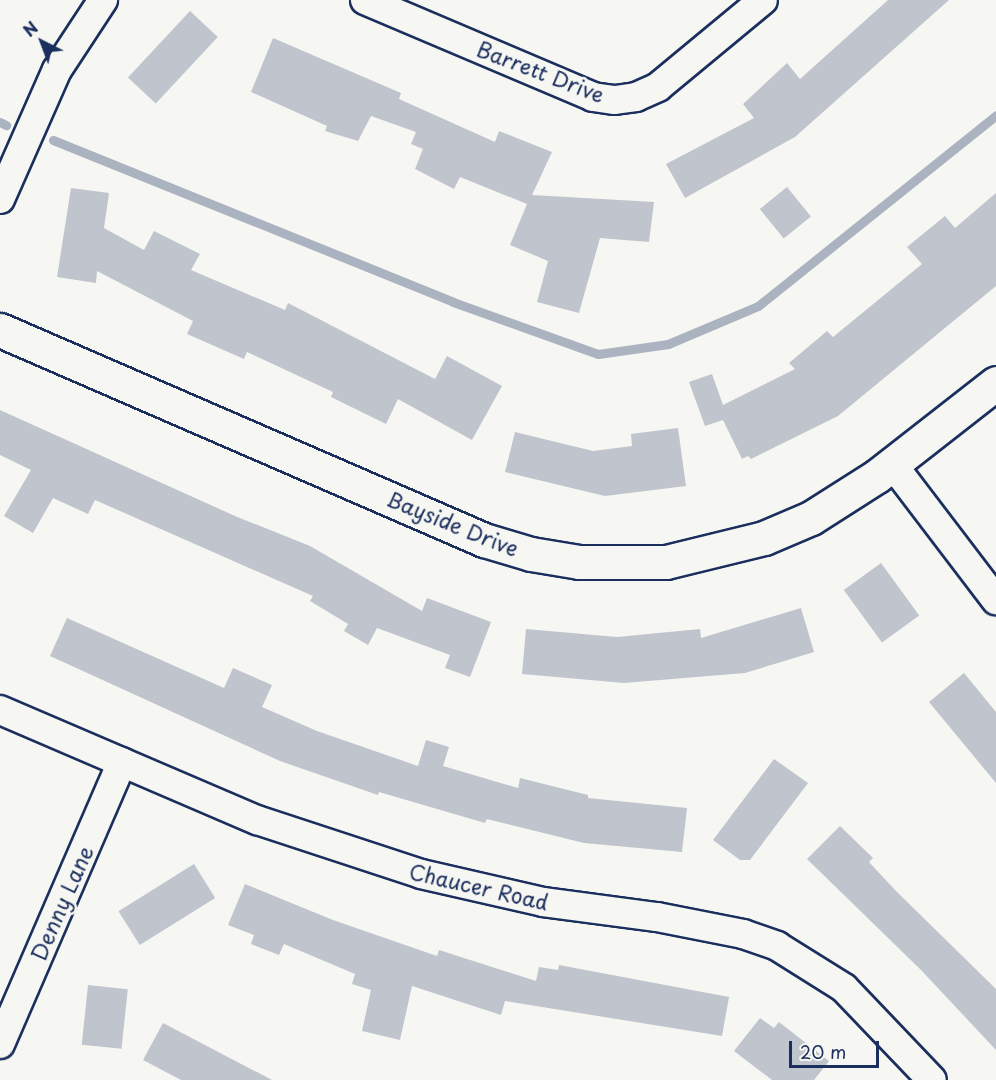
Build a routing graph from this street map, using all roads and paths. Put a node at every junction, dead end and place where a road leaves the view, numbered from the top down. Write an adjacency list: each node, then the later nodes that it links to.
1 (103, 0): 4 (street)
2 (365, 0): 3 (street, Barrett Drive)
3 (763, 0)
4 (0, 199)
5 (0, 330): 7 (street, Bayside Drive)
6 (996, 383): 7 (street, Bayside Drive)
7 (893, 465): 8 (street)
8 (996, 600)
9 (0, 710): 10 (street, Chaucer Road)
10 (122, 762): 11 (street, Denny Lane); 12 (street, Chaucer Road)
11 (0, 1044)
12 (932, 1080)

